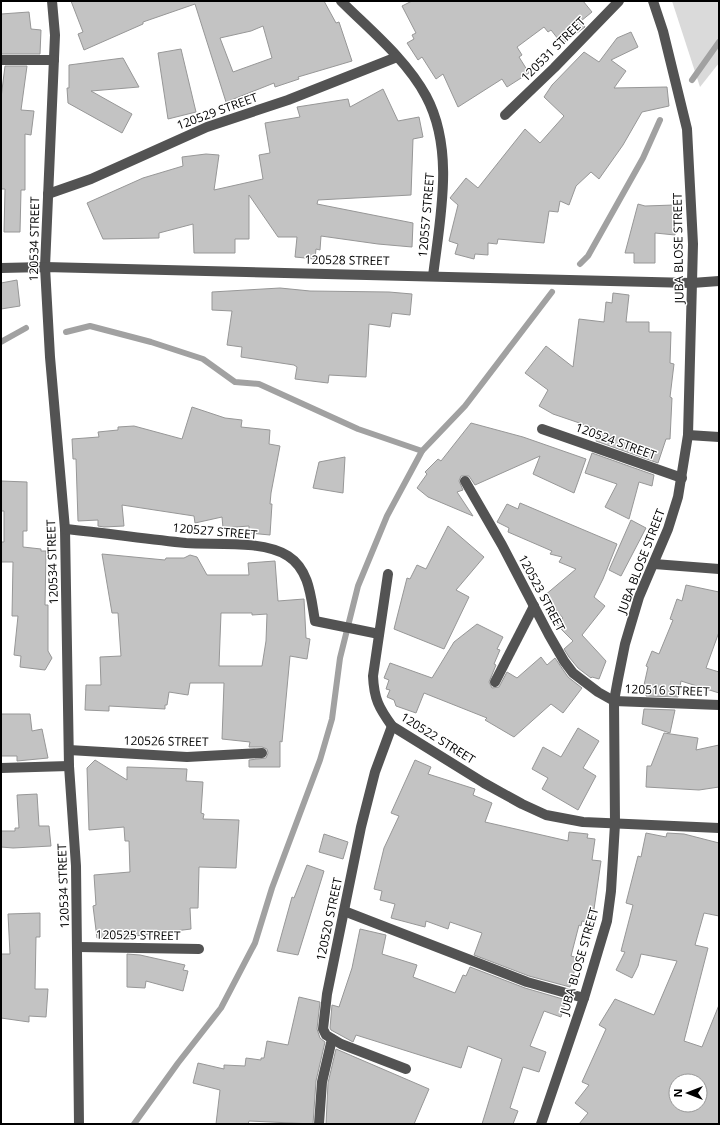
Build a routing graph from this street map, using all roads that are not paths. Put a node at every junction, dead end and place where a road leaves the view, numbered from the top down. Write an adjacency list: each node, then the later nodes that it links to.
1 (52, 1): 7 (street, 120534 STREET)
2 (341, 1): 5 (street, 120557 STREET)
3 (619, 1): 8 (street, 120531 STREET)
4 (653, 1): 14 (street, JUBA BLOSE STREET)
5 (397, 57): 9 (street, 120529 STREET); 12 (street, 120557 STREET)
6 (1, 60): 7 (street)
7 (54, 60): 9 (street, 120534 STREET)
8 (505, 115)
9 (48, 194): 10 (street, 120534 STREET)
10 (45, 267): 11 (street, 120528 STREET); 12 (street, 120528 STREET); 20 (street, 120534 STREET)
11 (1, 268)
12 (433, 276): 14 (street, 120528 STREET)
13 (719, 281): 14 (street, 120528 STREET)
14 (692, 283): 16 (street, JUBA BLOSE STREET)
15 (542, 429): 18 (street, 120524 STREET)
16 (688, 435): 17 (street); 18 (street, JUBA BLOSE STREET)
17 (719, 437)
18 (682, 478): 21 (street, JUBA BLOSE STREET)
19 (465, 481): 24 (street, 120523 STREET)
20 (65, 529): 25 (street, 120527 STREET); 30 (street, 120534 STREET)
21 (654, 564): 22 (street); 27 (street, JUBA BLOSE STREET)
22 (719, 568)
23 (388, 574): 25 (street, 120522 STREET)
24 (534, 606): 26 (street); 27 (street, 120523 STREET)
25 (379, 634): 29 (street, 120522 STREET)
26 (495, 682)
27 (614, 701): 28 (street, 120516 STREET); 34 (street, JUBA BLOSE STREET)
28 (719, 705)
29 (392, 726): 34 (street, 120522 STREET); 36 (street, 120520 STREET)
30 (69, 750): 31 (street, 120526 STREET); 32 (street, 120534 STREET)
31 (262, 753)
32 (69, 766): 33 (street); 37 (street, 120534 STREET)
33 (1, 768)
34 (615, 824): 35 (street, 120522 STREET); 39 (street, JUBA BLOSE STREET)
35 (719, 828)
36 (344, 911): 39 (street); 40 (street, 120520 STREET)
37 (78, 947): 38 (street, 120525 STREET); 42 (street, 120534 STREET)
38 (198, 949)
39 (584, 998): 44 (street, JUBA BLOSE STREET)
40 (332, 1039): 41 (street); 43 (street)
41 (406, 1069)
42 (79, 1124)
43 (319, 1124)
44 (541, 1124)

